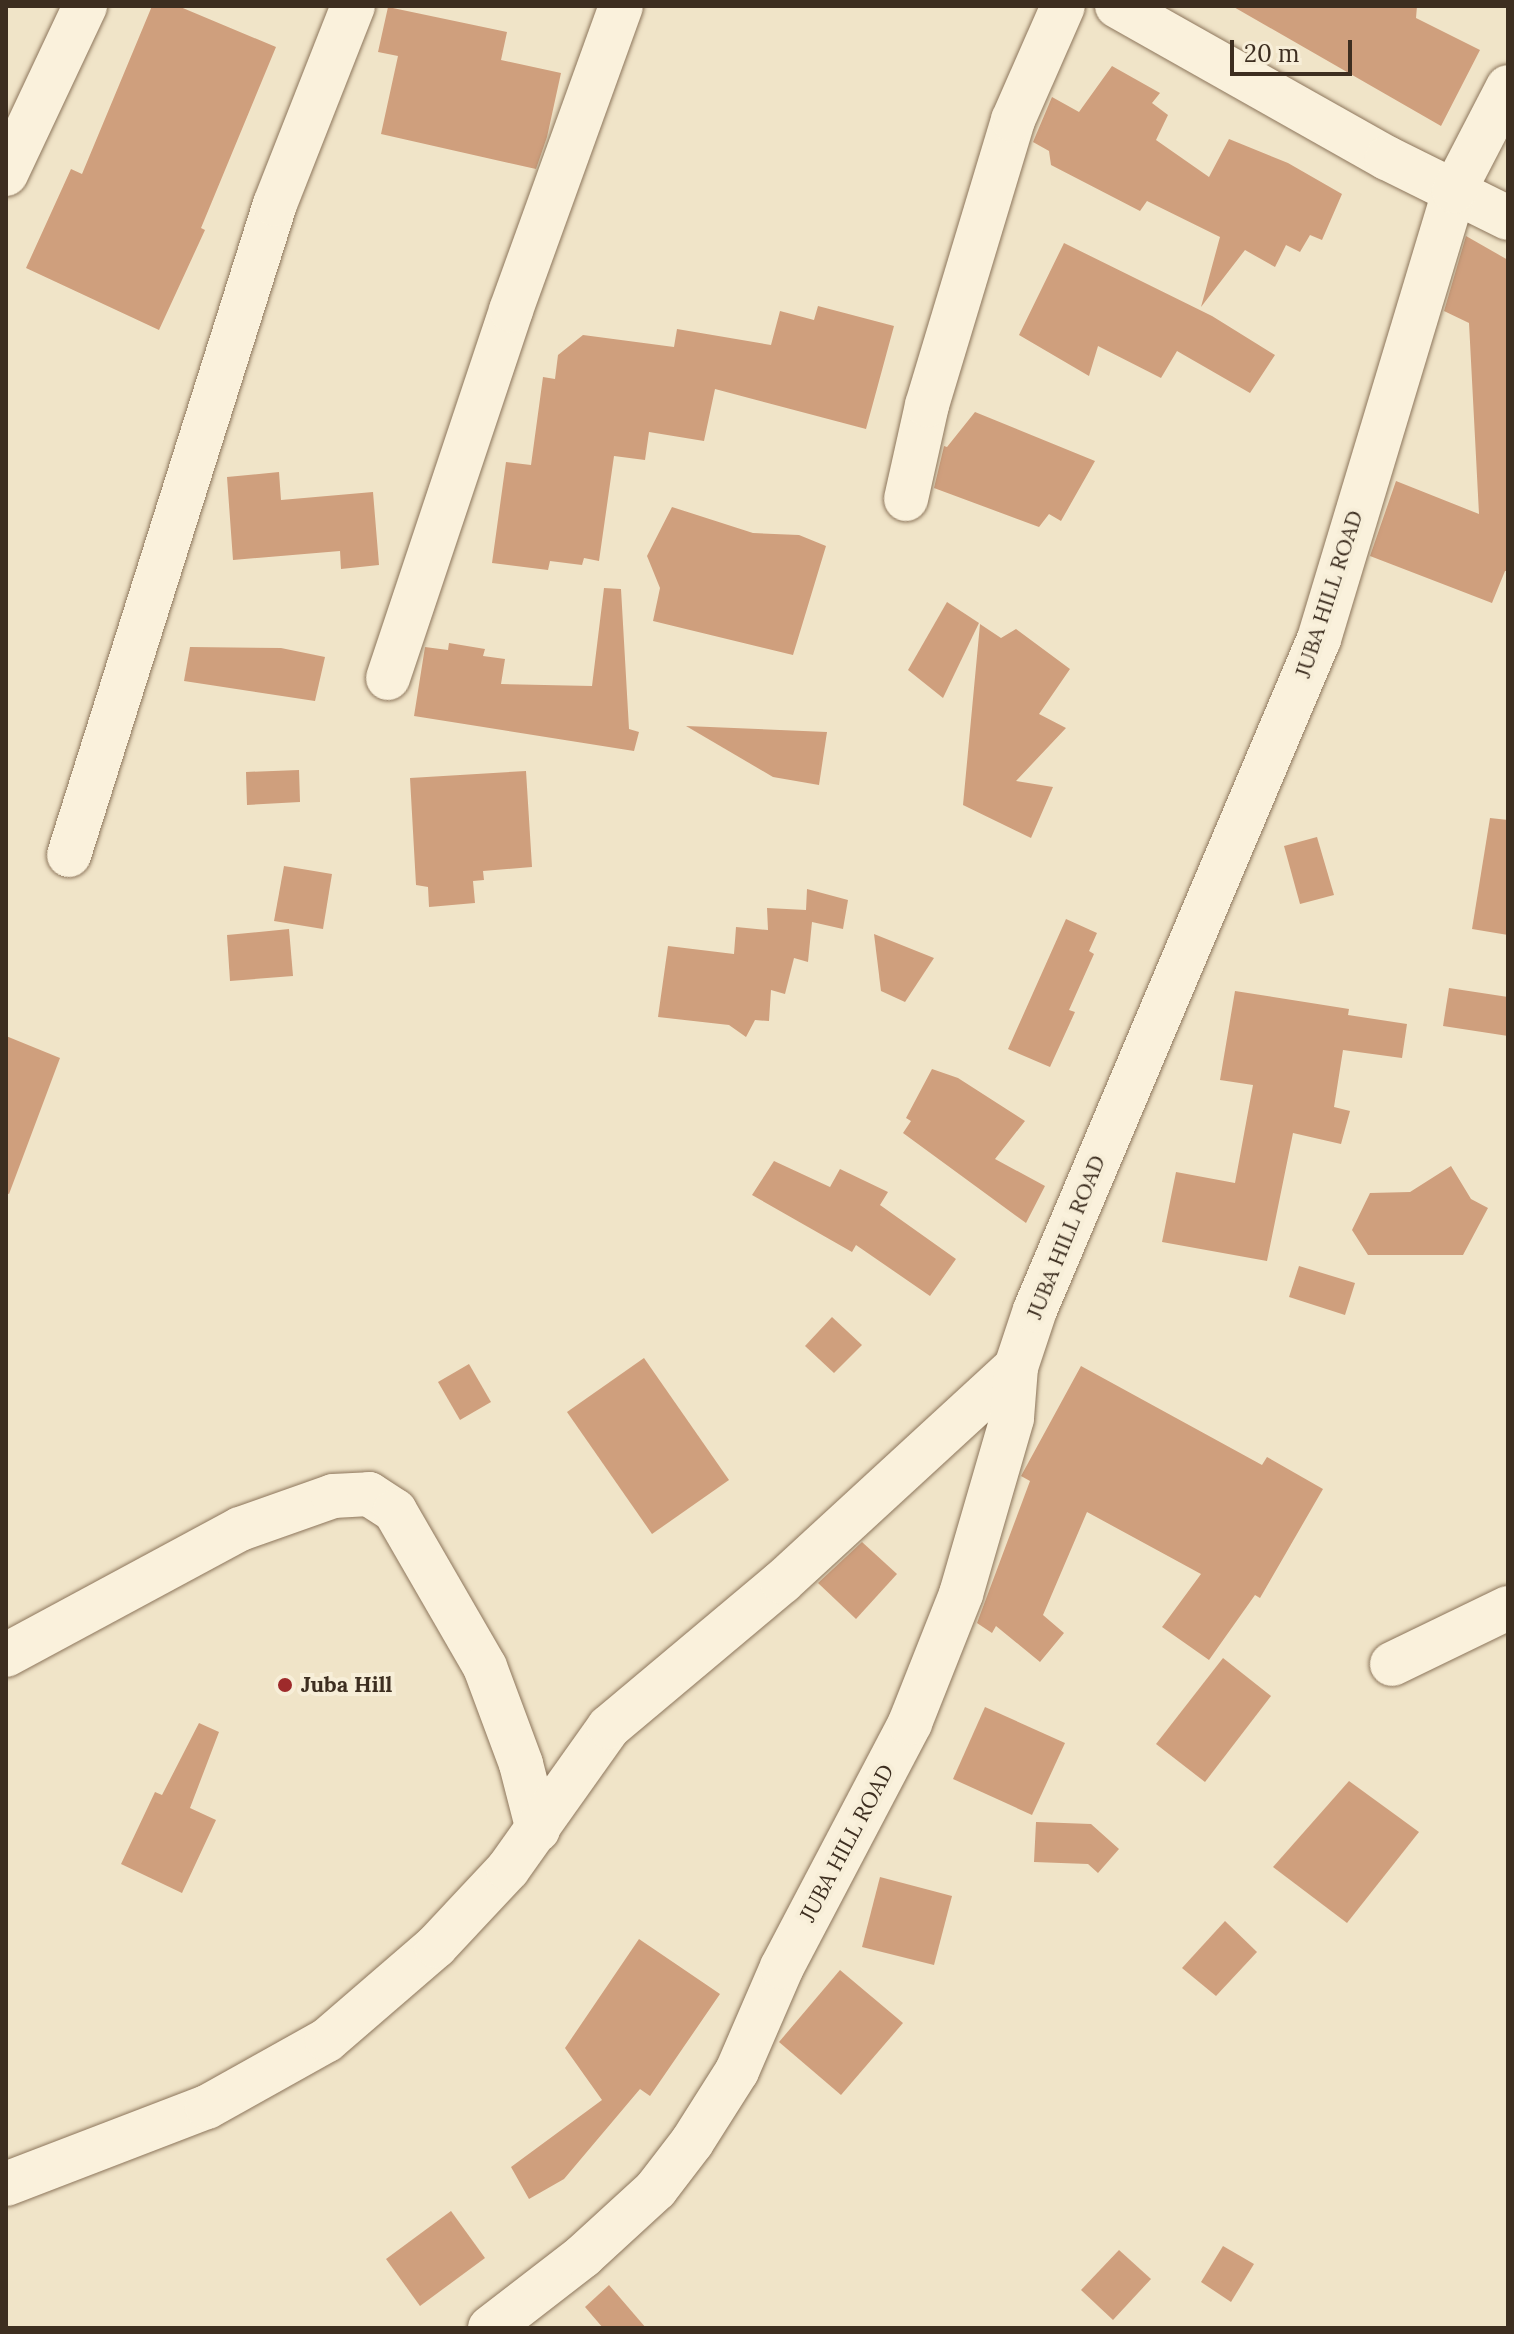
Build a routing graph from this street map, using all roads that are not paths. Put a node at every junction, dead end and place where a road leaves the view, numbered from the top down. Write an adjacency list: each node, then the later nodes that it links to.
1 (85, 6): 7 (street)
2 (353, 6): 12 (street)
3 (621, 6): 11 (street)
4 (1063, 6): 10 (street)
5 (1117, 6): 8 (street)
6 (1508, 87): 8 (street, JUBA HILL ROAD)
7 (6, 174)
8 (1454, 191): 9 (street); 13 (street, JUBA HILL ROAD)
9 (1508, 218)
10 (906, 499)
11 (388, 678)
12 (69, 855)
13 (1016, 1367): 17 (street); 19 (street, JUBA HILL ROAD)
14 (1508, 1608): 16 (street)
15 (6, 1655): 17 (street)
16 (1392, 1664)
17 (538, 1830): 18 (street)
18 (6, 2184)
19 (501, 2320)

